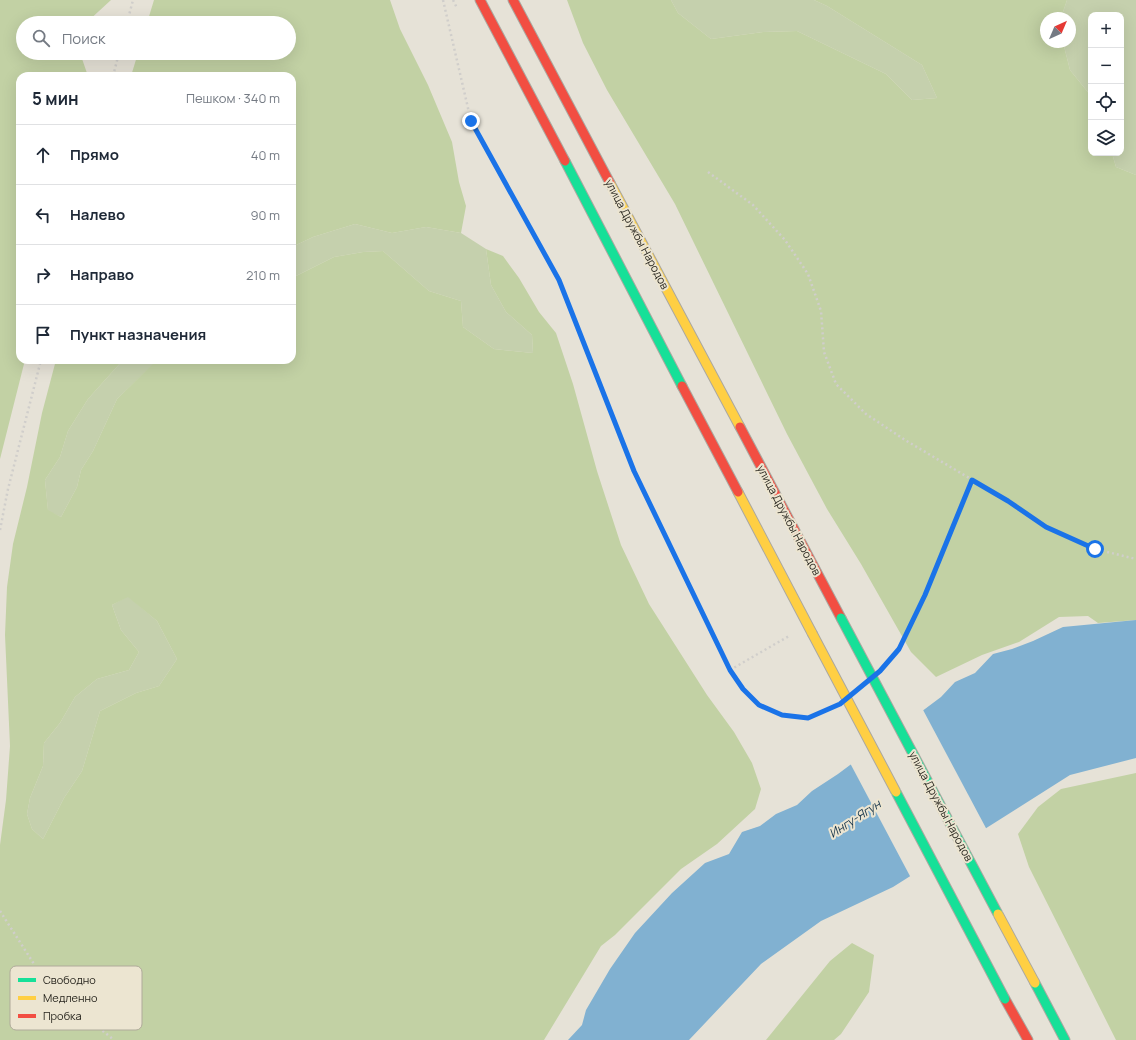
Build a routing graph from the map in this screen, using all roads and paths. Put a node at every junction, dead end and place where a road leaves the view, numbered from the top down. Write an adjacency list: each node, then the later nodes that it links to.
1 (133, 0): 5 (path)
2 (443, 0): 15 (path)
3 (480, 0): 21 (main road, bridge)
4 (513, 0): 22 (main road, улица Дружбы Народов, bridge)
5 (129, 16)
6 (118, 60): 7 (path)
7 (114, 72)
8 (708, 172): 10 (path)
9 (40, 364): 11 (path)
10 (972, 480): 12 (path); 14 (path)
11 (0, 530)
12 (1136, 559)
13 (791, 635): 15 (path)
14 (885, 665)
15 (730, 670): 16 (path)
16 (834, 706)
17 (0, 911): 18 (path)
18 (34, 966)
19 (102, 1030): 20 (path)
20 (114, 1040)
21 (1028, 1040)
22 (1065, 1040)

